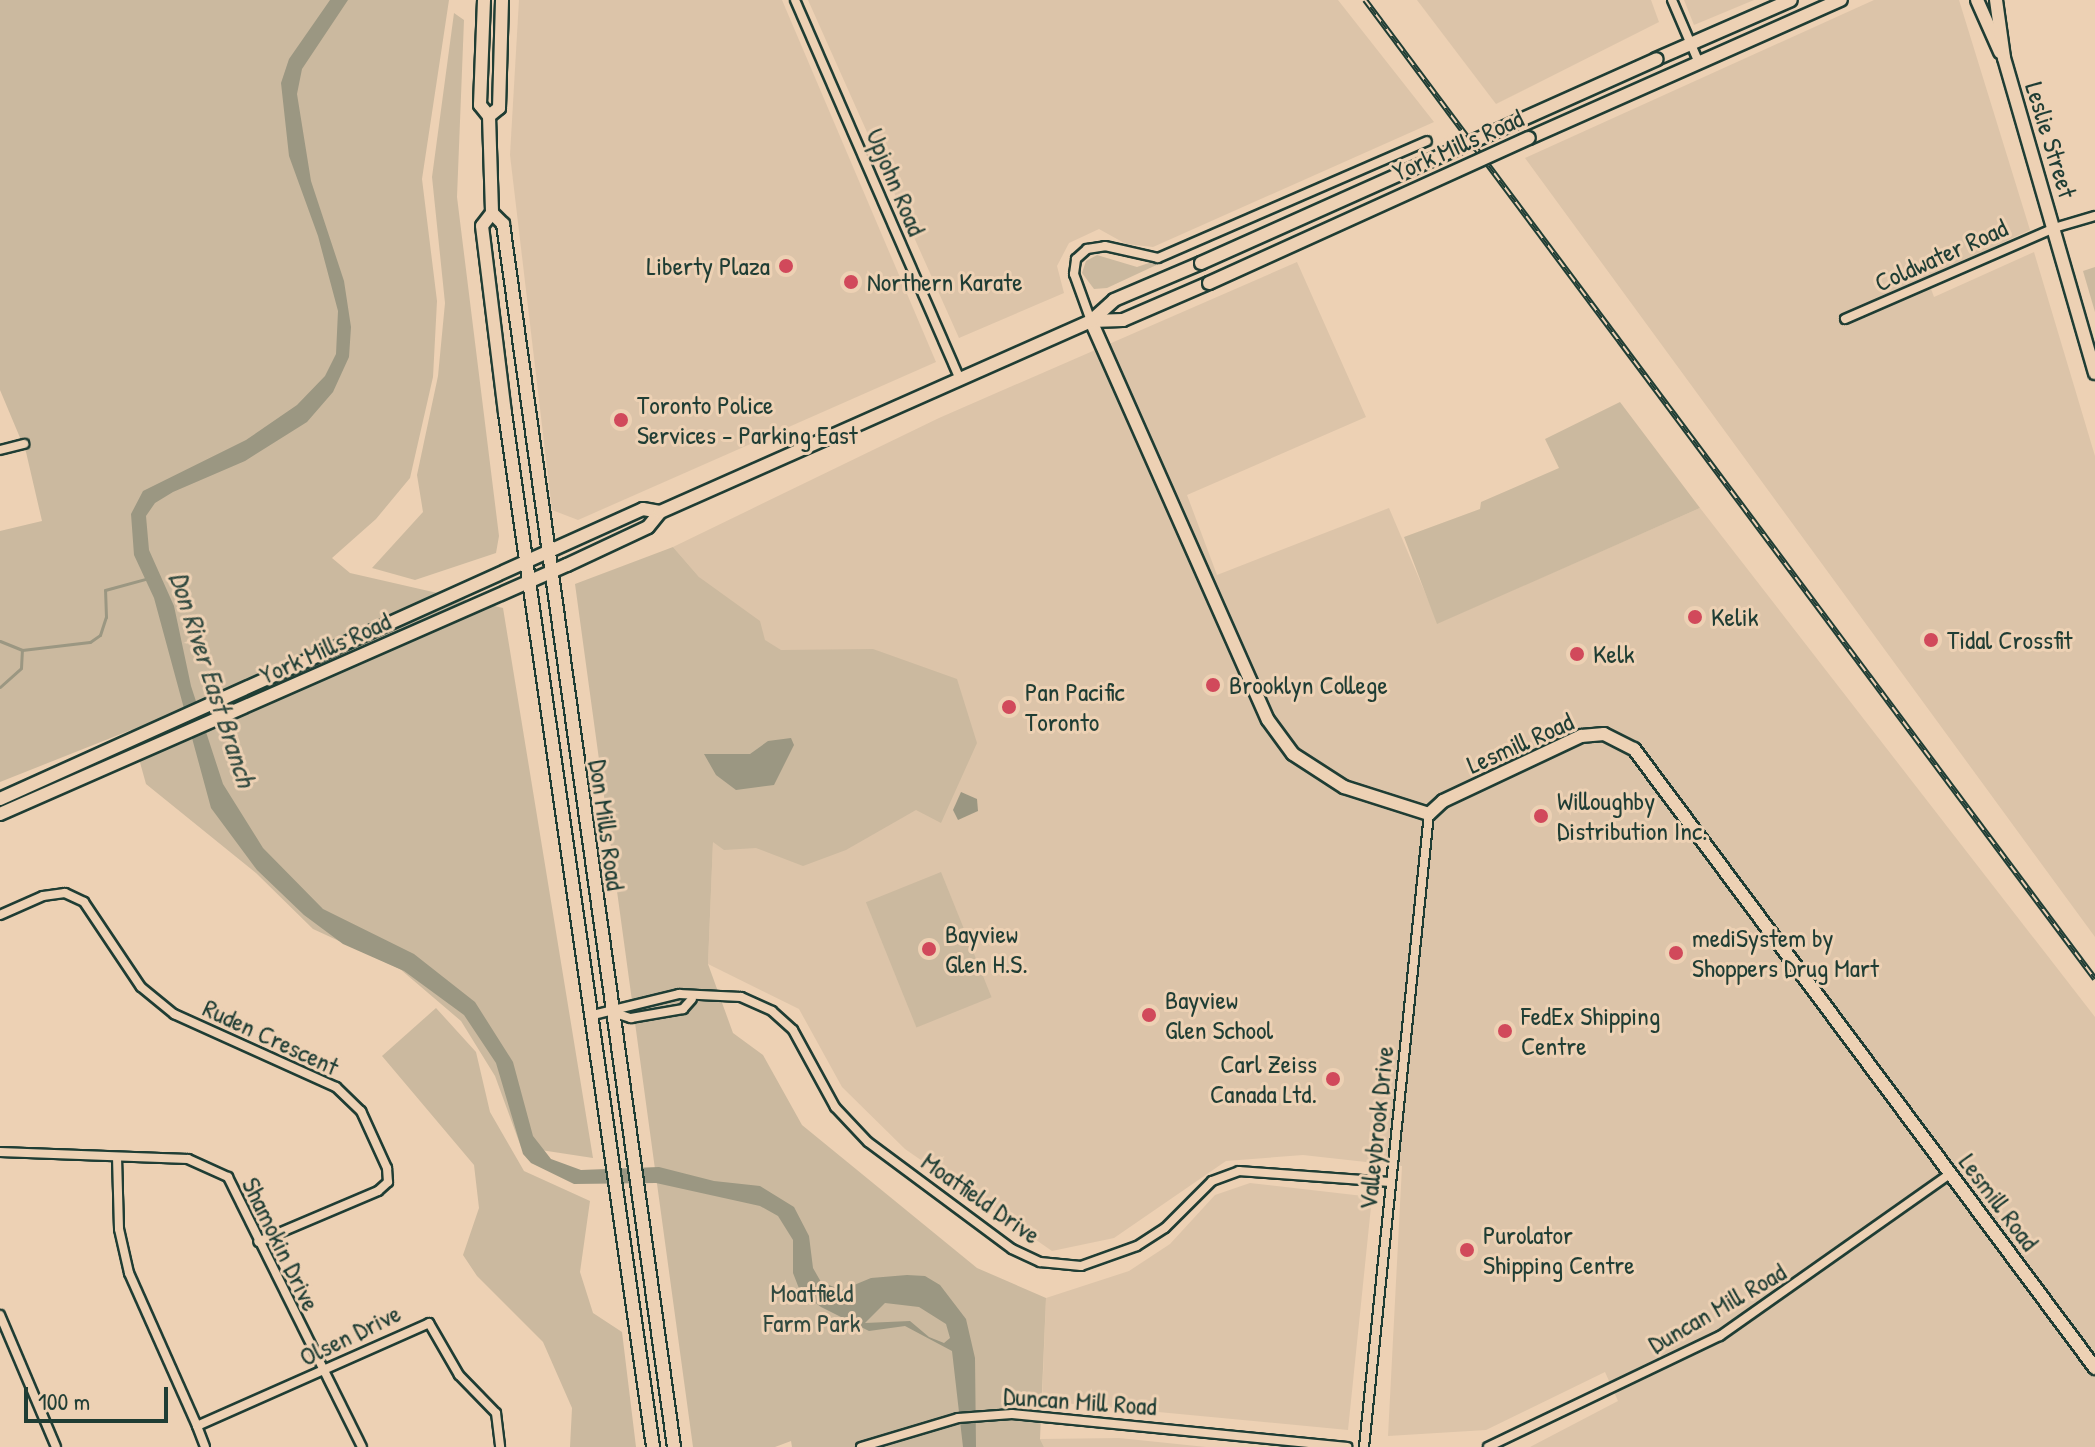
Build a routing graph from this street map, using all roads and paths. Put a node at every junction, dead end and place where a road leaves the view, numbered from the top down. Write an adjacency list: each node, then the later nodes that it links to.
1 (484, 0): 12 (main road, Don Mills Road)
2 (502, 0): 12 (main road, Don Mills Road)
3 (795, 0): 22 (street, Upjohn Road)
4 (1672, 0): 9 (street)
5 (1791, 0): 9 (main road, York Mills Road)
6 (1841, 0): 11 (main road, York Mills Road)
7 (1977, 0): 10 (main road, Leslie Street)
8 (1996, 0): 10 (main road, Leslie Street)
9 (1689, 45): 11 (street); 20 (main road, York Mills Road, bridge)
10 (2004, 58): 16 (main road, Leslie Street)
11 (1699, 63): 20 (main road, York Mills Road, bridge)
12 (489, 116): 14 (main road, Don Mills Road)
13 (1427, 141): 20 (street, York Mills Road)
14 (492, 213): 17 (main road, Don Mills Road); 18 (main road, Don Mills Road)
15 (2095, 216): 16 (street, Coldwater Road)
16 (2054, 228): 19 (street, Coldwater Road); 21 (main road, Leslie Street)
17 (510, 279): 18 (main road); 23 (main road, Don Mills Road)
18 (489, 282): 24 (main road, Don Mills Road)
19 (1845, 319)
20 (1091, 321): 22 (main road, York Mills Road); 34 (main road)
21 (2095, 373)
22 (960, 379): 27 (main road, York Mills Road)
23 (525, 387): 24 (main road); 28 (main road, Don Mills Road)
24 (503, 388): 29 (main road, Don Mills Road)
25 (24, 444): 26 (street)
26 (0, 450)
27 (660, 512): 28 (main road, York Mills Road); 30 (main road, York Mills Road)
28 (547, 553): 29 (main road, York Mills Road); 30 (main road, Don Mills Road)
29 (528, 561): 31 (main road, Don Mills Road); 32 (main road, York Mills Road)
30 (549, 572): 31 (main road, York Mills Road); 37 (main road, Don Mills Road)
31 (531, 580): 33 (main road, York Mills Road); 38 (main road, Don Mills Road)
32 (0, 799)
33 (0, 814)
34 (1429, 814): 41 (main road, Lesmill Road); 42 (street, Valleybrook Drive)
35 (0, 915): 43 (street, Ruden Crescent)
36 (692, 999): 37 (street, Moatfield Drive); 37 (street, Moatfield Drive); 42 (street, Moatfield Drive)
37 (612, 1011): 38 (street, Moatfield Drive); 53 (main road, Don Mills Road)
38 (593, 1015): 52 (main road, Don Mills Road)
39 (0, 1152): 40 (street, Shamokin Drive)
40 (117, 1157): 43 (street, Shamokin Drive); 47 (street)
41 (1950, 1174): 45 (main road, Lesmill Road); 57 (street, Duncan Mill Road)
42 (1390, 1182): 56 (street, Valleybrook Drive)
43 (258, 1242): 46 (street, Shamokin Drive)
44 (0, 1315): 48 (street)
45 (2095, 1368)
46 (321, 1372): 47 (street, Olsen Drive); 50 (street, Shamokin Drive); 51 (street, Olsen Drive)
47 (197, 1426): 49 (street)
48 (56, 1447)
49 (205, 1447)
50 (362, 1447)
51 (500, 1447)
52 (653, 1447)
53 (674, 1447)
54 (861, 1447): 55 (street, Duncan Mill Road)
55 (1347, 1447)
56 (1364, 1447)
57 (1488, 1447)

